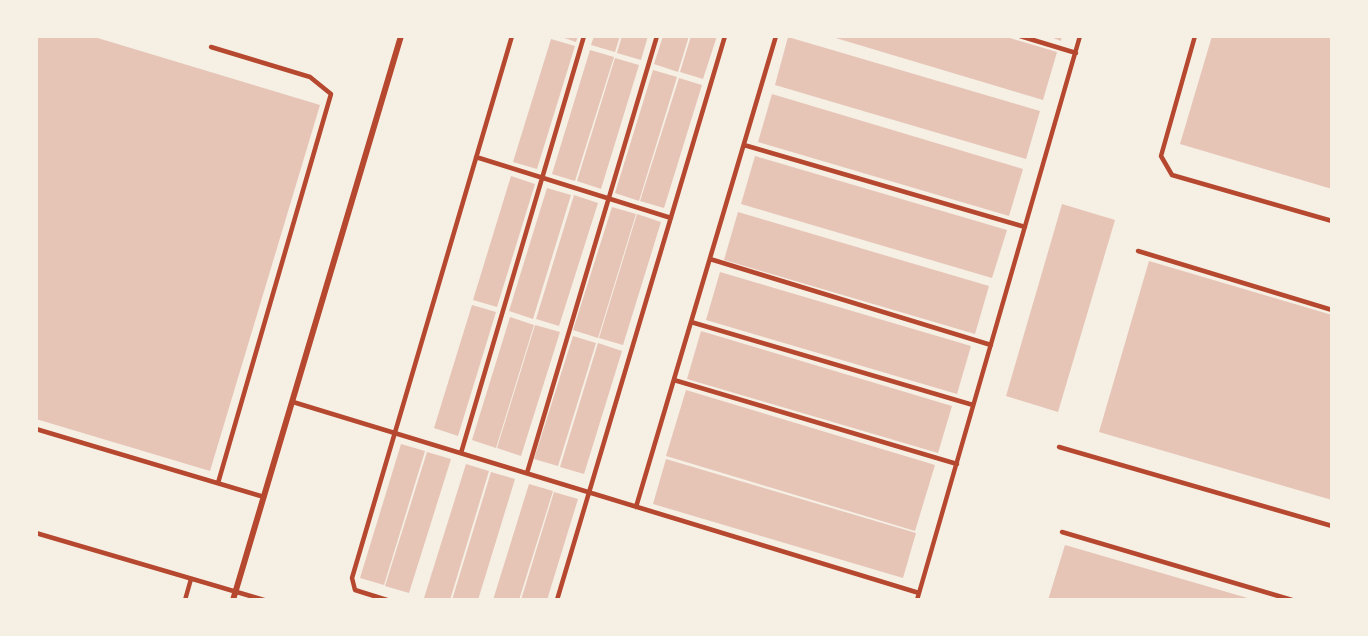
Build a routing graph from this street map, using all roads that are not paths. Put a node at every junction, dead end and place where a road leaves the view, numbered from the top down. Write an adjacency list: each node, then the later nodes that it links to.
1 (401, 36): 25 (street)
2 (512, 36): 13 (lane)
3 (584, 36): 14 (lane)
4 (657, 36): 15 (lane)
5 (725, 36): 16 (lane)
6 (776, 36): 12 (lane)
7 (1020, 36): 11 (lane)
8 (1080, 36): 11 (lane)
9 (1196, 36): 17 (lane)
10 (211, 47): 33 (lane)
11 (1076, 53): 18 (lane)
12 (744, 145): 18 (lane); 20 (lane)
13 (477, 157): 14 (lane); 28 (lane)
14 (542, 178): 15 (lane); 30 (lane)
15 (609, 198): 16 (lane); 32 (lane)
16 (671, 218): 34 (lane)
17 (1332, 221)
18 (1025, 227): 23 (lane)
19 (1138, 251): 21 (lane)
20 (710, 259): 22 (lane); 23 (lane)
21 (1332, 310)
22 (691, 322): 24 (lane); 26 (lane)
23 (991, 345): 26 (lane)
24 (674, 380): 31 (lane); 36 (lane)
25 (293, 402): 28 (lane); 35 (street)
26 (974, 405): 31 (lane)
27 (36, 429): 33 (lane)
28 (395, 433): 30 (lane); 46 (lane)
29 (1059, 447): 37 (lane)
30 (461, 453): 32 (lane)
31 (957, 464): 42 (lane)
32 (526, 473): 34 (lane)
33 (218, 483): 35 (lane)
34 (588, 492): 36 (lane); 47 (lane)
35 (264, 497): 41 (street)
36 (636, 507): 42 (lane)
37 (1332, 526)
38 (1062, 532): 49 (lane)
39 (36, 533): 40 (lane)
40 (191, 579): 41 (lane); 43 (lane)
41 (236, 592): 44 (street); 45 (lane)
42 (919, 593): 48 (lane)
43 (185, 600)
44 (233, 600)
45 (264, 600)
46 (387, 600)
47 (557, 600)
48 (917, 600)
49 (1292, 600)

